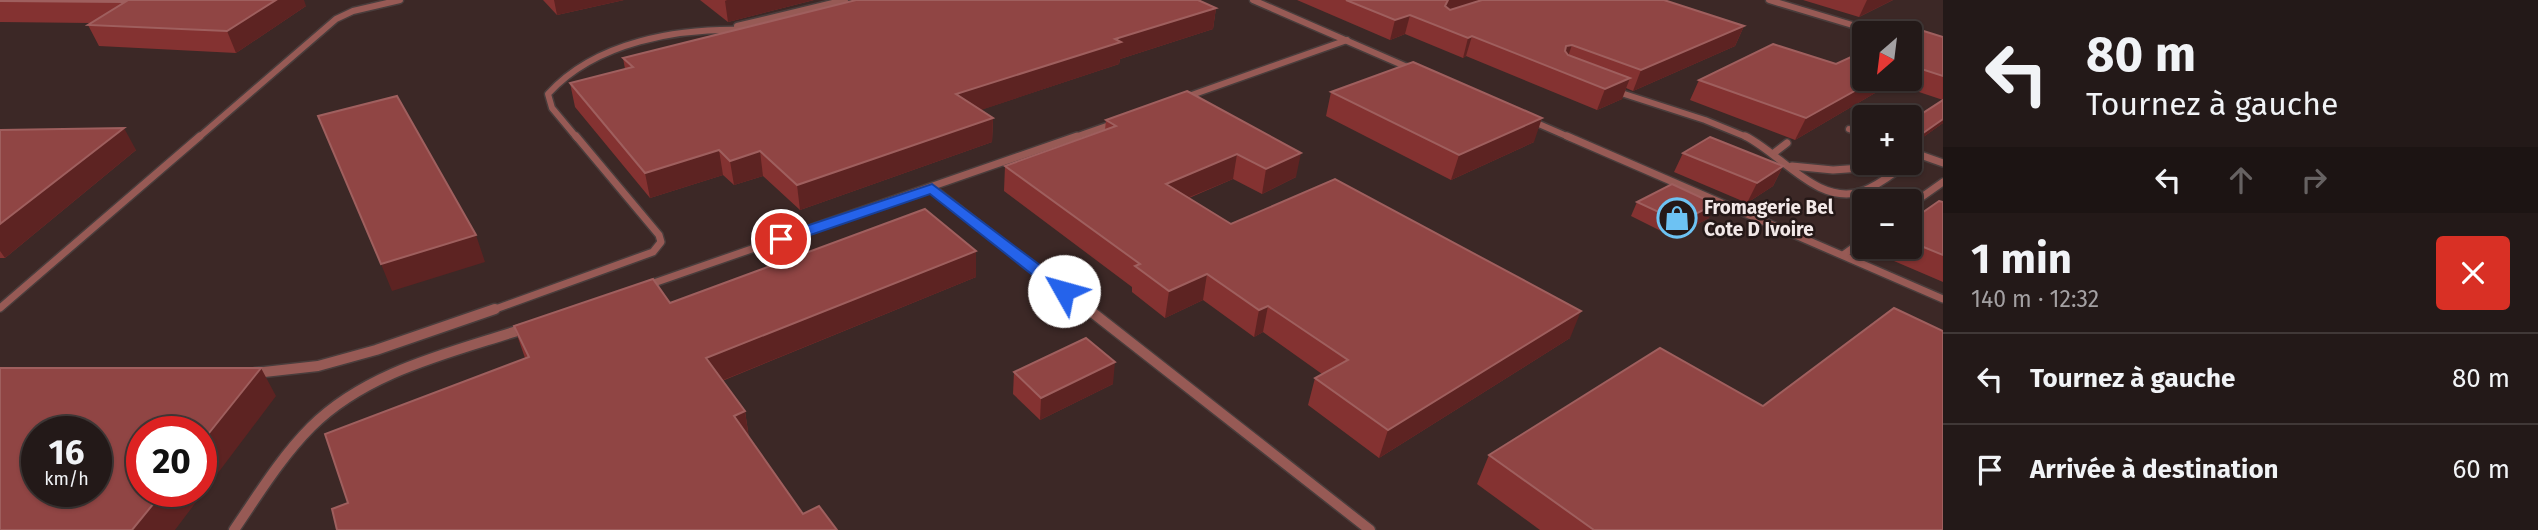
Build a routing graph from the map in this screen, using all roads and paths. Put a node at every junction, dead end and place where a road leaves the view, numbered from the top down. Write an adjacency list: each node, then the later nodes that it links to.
1 (400, 0): 31 (lane)
2 (1253, 0): 9 (lane)
3 (1769, 0): 6 (lane)
4 (847, 3): 5 (lane); 7 (lane)
5 (811, 17)
6 (1852, 25)
7 (727, 29): 8 (lane); 33 (lane)
8 (759, 29)
9 (1347, 40): 10 (lane); 12 (lane)
10 (1423, 73)
11 (1602, 86): 18 (lane)
12 (1178, 100)
13 (1525, 117): 28 (lane)
14 (1126, 119): 25 (lane)
15 (1849, 129): 16 (lane)
16 (1852, 130)
17 (1787, 143): 18 (lane)
18 (1774, 153): 21 (lane)
19 (1922, 155): 20 (lane)
20 (1943, 163)
21 (1792, 166): 22 (lane); 23 (lane)
22 (1852, 168)
23 (1890, 175)
24 (1943, 182): 26 (lane)
25 (932, 188): 29 (lane); 35 (lane)
26 (1922, 197)
27 (1852, 249): 28 (lane)
28 (1843, 255): 30 (lane)
29 (643, 286)
30 (1943, 299)
31 (0, 308)
32 (531, 326): 34 (lane)
33 (243, 374)
34 (234, 530)
35 (1370, 530)

